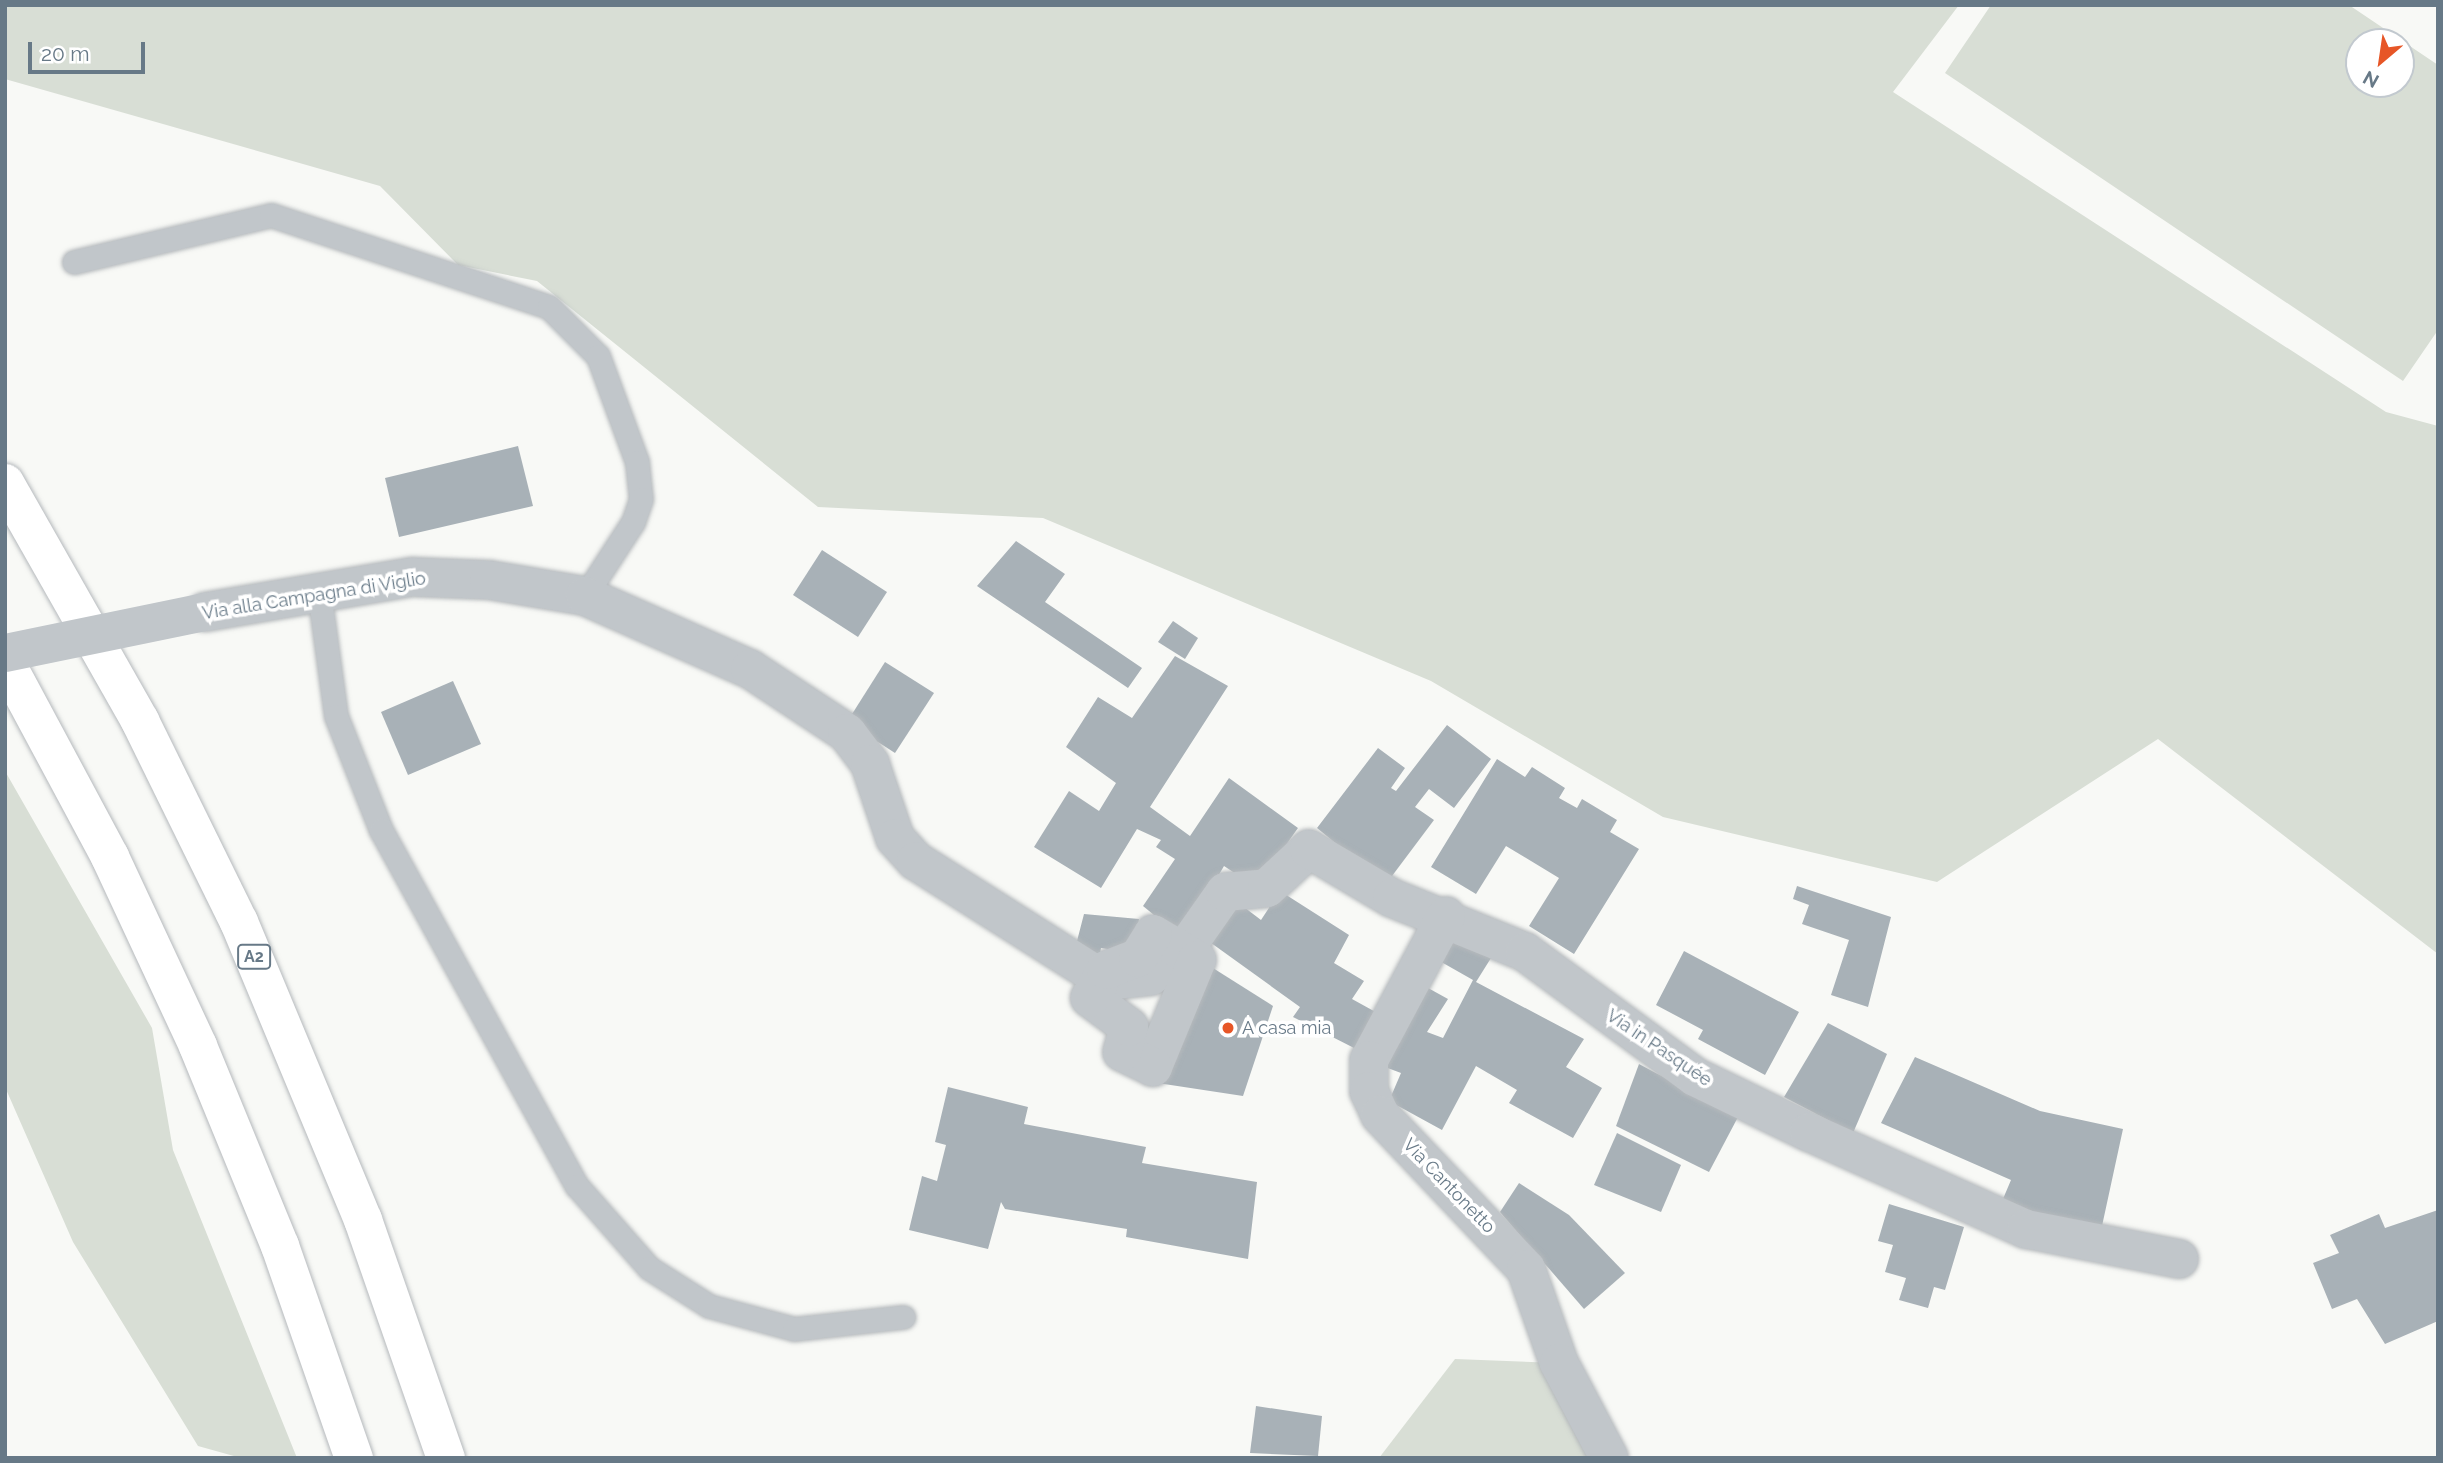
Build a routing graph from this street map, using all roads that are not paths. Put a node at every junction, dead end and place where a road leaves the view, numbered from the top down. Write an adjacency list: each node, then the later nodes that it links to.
1 (74, 262): 4 (lane)
2 (5, 483): 13 (highway, A2)
3 (319, 592): 4 (street, Via alla Campagna di Viglio); 5 (street, Via alla Campagna di Viglio, bridge); 11 (lane)
4 (585, 596): 9 (street, Via alla Campagna di Viglio)
5 (5, 653)
6 (5, 661): 12 (highway)
7 (1446, 916): 8 (street, Via in Pasquée); 10 (street, Via in Pasquée); 14 (street, Via Cantonetto)
8 (1186, 946): 9 (street); 9 (street)
9 (1085, 970)
10 (2179, 1259)
11 (903, 1317)
12 (354, 1458)
13 (446, 1458)
14 (1609, 1458)

